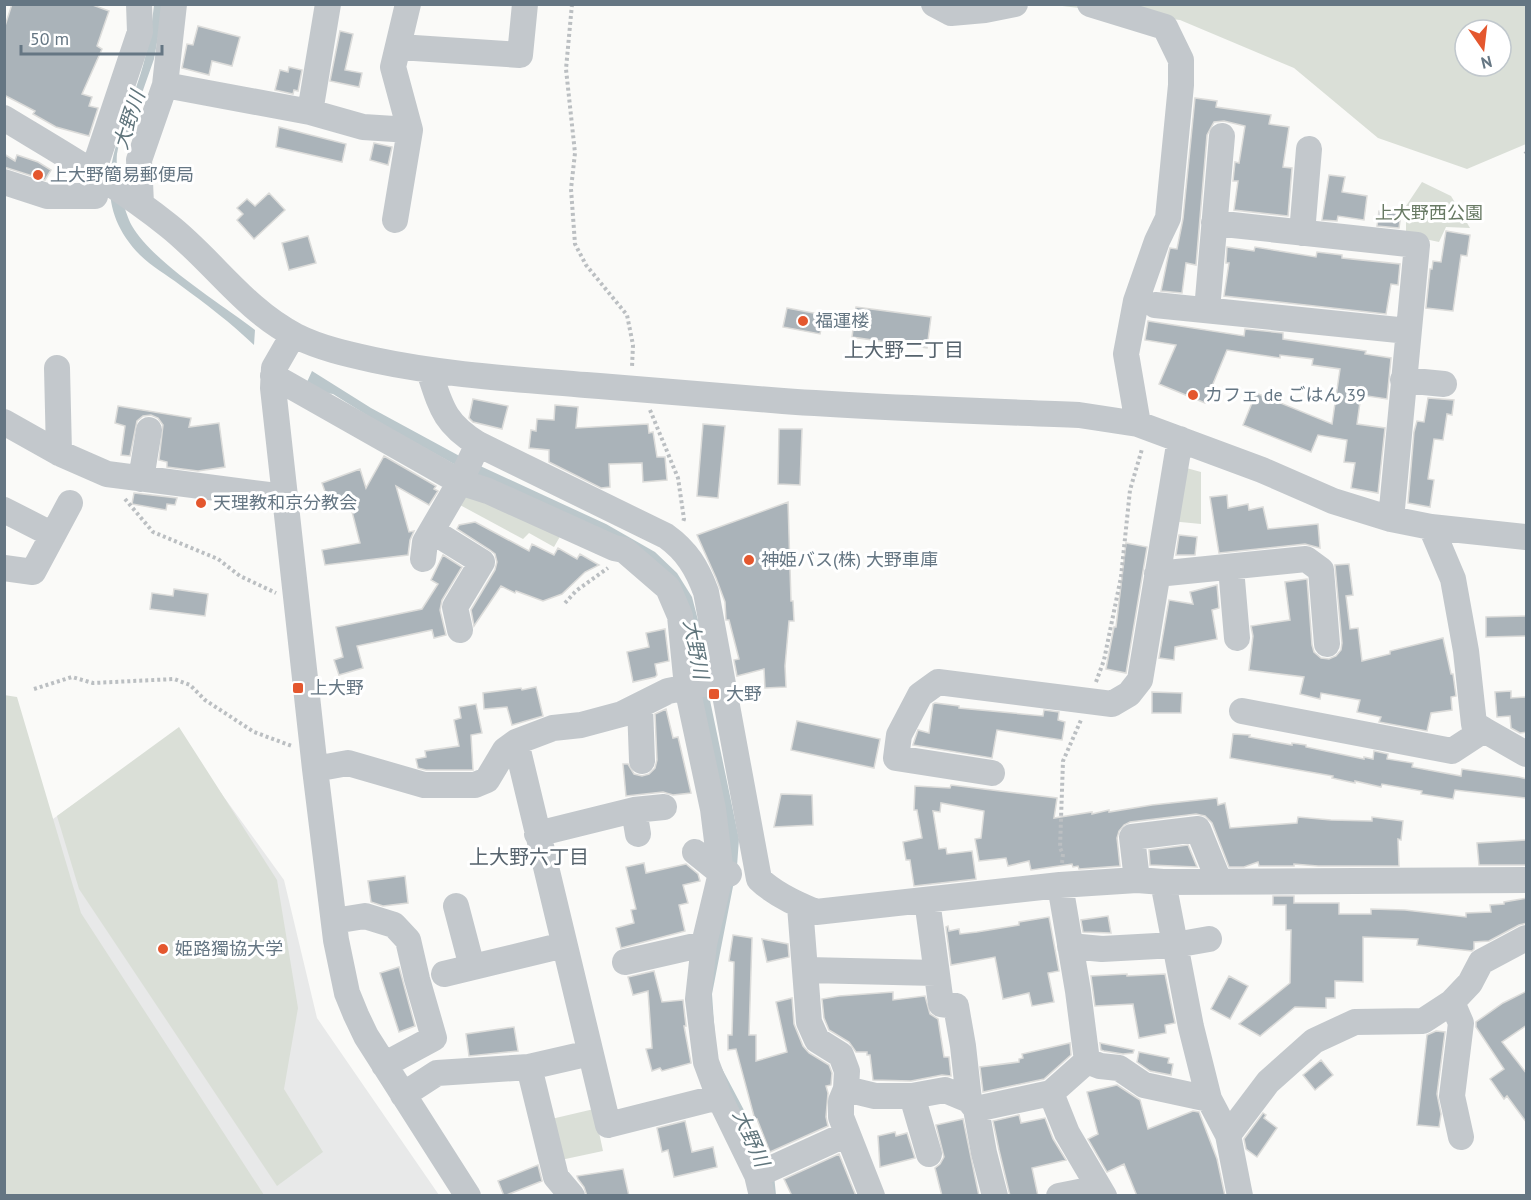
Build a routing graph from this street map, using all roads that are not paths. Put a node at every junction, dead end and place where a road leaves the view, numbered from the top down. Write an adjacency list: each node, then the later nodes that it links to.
1 (139, 4): 16 (street)
2 (174, 4): 10 (street)
3 (328, 4): 11 (street)
4 (408, 4): 9 (street)
5 (525, 4): 9 (street)
6 (934, 4): 7 (street)
7 (1015, 4)
8 (1090, 4): 32 (street)
9 (399, 47): 13 (street)
10 (165, 85): 11 (street); 18 (street)
11 (310, 112): 13 (street)
12 (4, 118): 16 (street)
13 (410, 130): 19 (street)
14 (1222, 136): 20 (street)
15 (1309, 149): 21 (street)
16 (93, 172): 17 (street); 18 (street)
17 (4, 182)
18 (141, 204): 25 (street)
19 (395, 220)
20 (1214, 223): 21 (street); 23 (street)
21 (1302, 232): 24 (street)
22 (1155, 305): 23 (street)
23 (1207, 310): 24 (street)
24 (1408, 331): 29 (street)
25 (293, 334): 27 (street); 28 (street)
26 (57, 368): 36 (street)
27 (429, 370): 32 (street); 35 (street)
28 (273, 376): 38 (street); 39 (street)
29 (1403, 380): 30 (street); 42 (street)
30 (1444, 384)
31 (4, 422): 36 (street)
32 (1143, 426): 34 (street)
33 (149, 430): 37 (street)
34 (1180, 439): 42 (street); 50 (street)
35 (478, 444): 38 (street); 54 (street)
36 (59, 453): 37 (street)
37 (141, 479): 39 (street)
38 (460, 482): 44 (street); 55 (street)
39 (285, 498): 61 (street)
40 (70, 503): 45 (street)
41 (4, 510): 45 (street)
42 (1391, 519): 43 (street)
43 (1431, 527): 46 (street); 58 (street)
44 (432, 531): 47 (street); 51 (street)
45 (53, 535): 49 (street)
46 (1527, 537)
47 (423, 559)
48 (1231, 567): 50 (street); 52 (street); 53 (street)
49 (4, 568)
50 (1157, 574): 63 (street)
51 (460, 630)
52 (1237, 638)
53 (1327, 644)
54 (721, 680): 55 (street); 67 (street)
55 (687, 687): 56 (street); 67 (street)
56 (640, 706): 59 (street); 62 (street)
57 (1242, 711): 58 (street)
58 (1484, 730): 60 (street)
59 (516, 742): 61 (street); 65 (street)
60 (1527, 754)
61 (314, 761): 76 (street)
62 (642, 761)
63 (992, 772)
64 (664, 807): 65 (street)
65 (537, 834): 80 (street)
66 (695, 852): 67 (street)
67 (741, 876): 75 (street); 79 (street)
68 (1137, 880): 70 (street); 71 (street); 72 (street)
69 (1527, 880): 70 (street)
70 (1219, 881): 71 (street)
71 (1163, 882): 81 (street)
72 (1060, 885): 73 (street); 82 (street)
73 (927, 900): 75 (street); 87 (street)
74 (456, 906): 84 (street)
75 (800, 906): 85 (street)
76 (334, 921): 91 (street); 91 (street)
77 (1527, 938): 88 (street)
78 (1209, 939): 81 (street)
79 (704, 944): 83 (street); 97 (street)
80 (564, 945): 84 (street); 89 (street)
81 (1175, 945): 82 (street); 98 (street)
82 (1070, 946): 90 (street)
83 (625, 962)
84 (472, 967): 86 (street)
85 (807, 970): 87 (street); 93 (street)
86 (444, 974)
87 (936, 974): 99 (street)
88 (1452, 1002): 101 (street); 102 (street)
89 (590, 1053): 92 (street); 97 (street)
90 (1086, 1061): 94 (street); 98 (street)
91 (384, 1065): 95 (street)
92 (529, 1067): 95 (street); 107 (street)
93 (846, 1089): 96 (street); 100 (street)
94 (1051, 1094): 99 (street); 105 (street)
95 (403, 1095): 106 (street)
96 (912, 1096): 99 (street); 103 (street)
97 (719, 1097): 104 (street)
98 (1209, 1099): 101 (street)
99 (972, 1105): 109 (street)
100 (847, 1134): 104 (street); 108 (street)
101 (1228, 1135): 111 (street)
102 (1461, 1137)
103 (929, 1154)
104 (766, 1179)
105 (1102, 1192): 110 (street)
106 (468, 1196)
107 (572, 1196)
108 (872, 1196)
109 (995, 1196)
110 (1059, 1196)
111 (1240, 1196)

